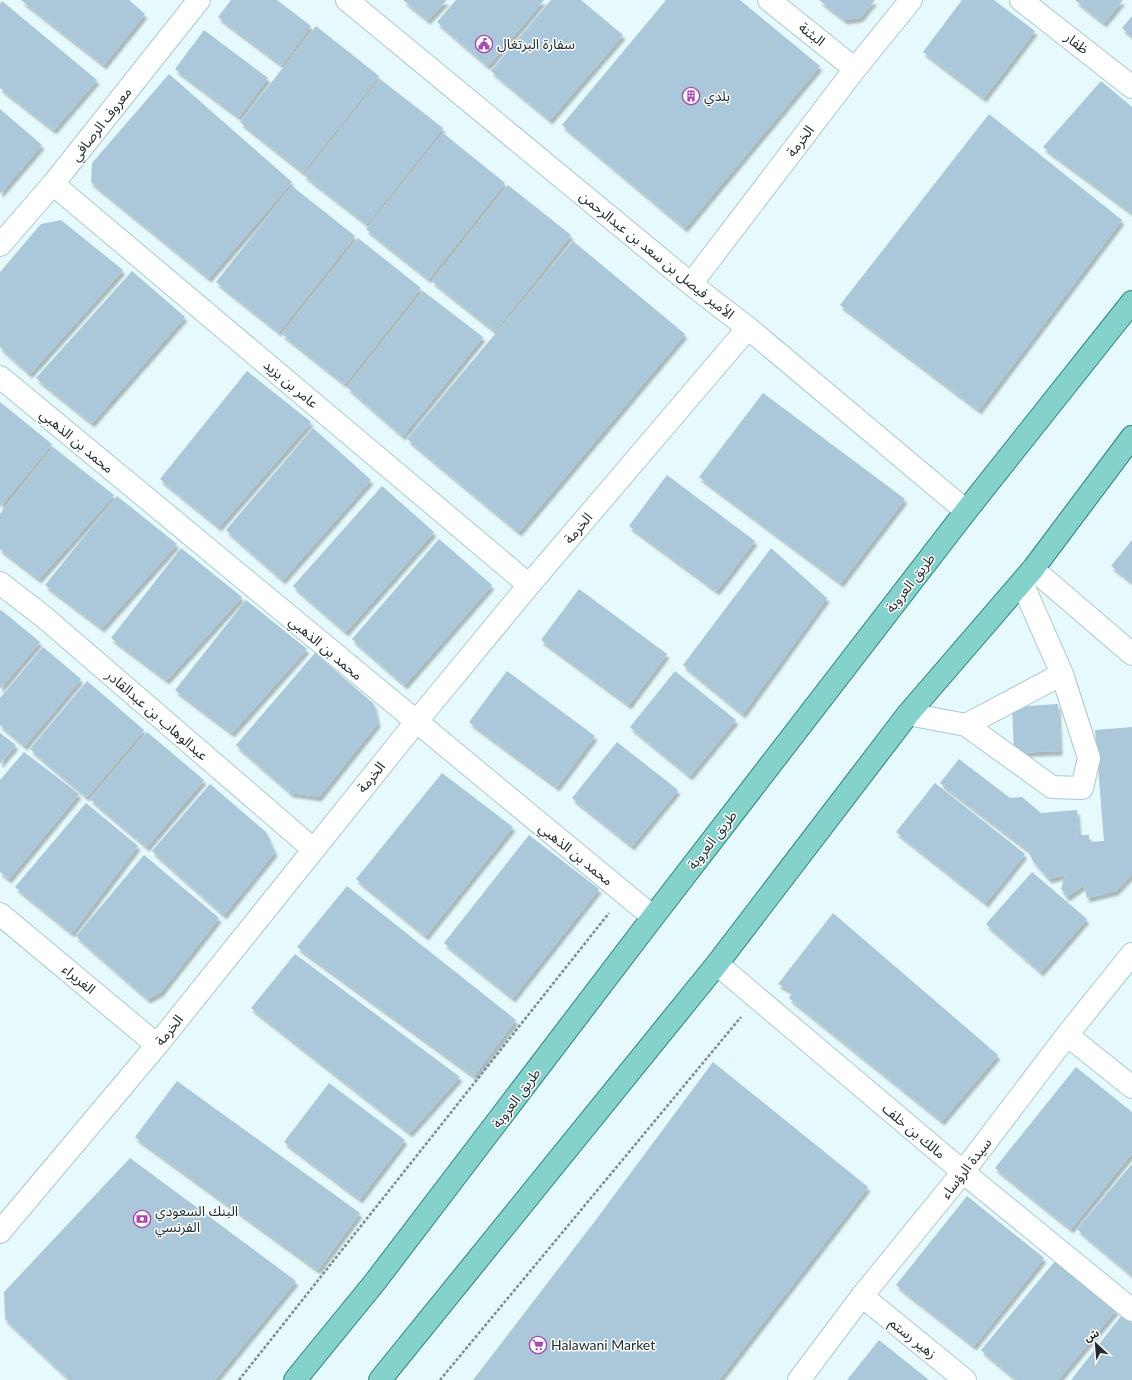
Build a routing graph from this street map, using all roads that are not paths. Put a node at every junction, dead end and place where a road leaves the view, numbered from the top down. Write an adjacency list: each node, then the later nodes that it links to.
1 (199, 0): 8 (street, معروف الرصافي)
2 (347, 0): 10 (street, الأمير فيصل بن سعد بن عبدالرحمن)
3 (769, 0): 6 (street, البثنة)
4 (911, 0): 6 (street, الخرمة)
5 (1021, 0): 7 (street, ظفار)
6 (855, 68): 10 (street, الخرمة)
7 (1132, 87)
8 (53, 184): 9 (street, معروف الرصافي); 18 (street, عامر بن يزيد)
9 (0, 245)
10 (691, 284): 12 (street, الأمير فيصل بن سعد بن عبدالرحمن)
11 (1132, 302): 15 (main road, طريق العروبة)
12 (748, 328): 15 (street, الأمير فيصل بن سعد بن عبدالرحمن); 18 (street, الخرمة)
13 (0, 377): 22 (street, محمد بن الذهبي)
14 (1132, 438): 16 (main road)
15 (966, 511): 26 (main road, طريق العروبة)
16 (1027, 576): 19 (street); 20 (street); 21 (main road)
17 (0, 583): 24 (street, عبدالوهاب بن عبدالقادر)
18 (529, 585): 22 (street, الخرمة)
19 (1132, 654)
20 (1062, 674): 23 (street); 23 (street)
21 (908, 714): 23 (street); 28 (main road)
22 (416, 722): 24 (street, الخرمة); 26 (street, محمد بن الذهبي)
23 (966, 725)
24 (313, 849): 30 (street, الخرمة)
25 (0, 914): 30 (street, الغريراء)
26 (653, 917): 36 (main road, طريق العروبة)
27 (1132, 954): 29 (street, سيدة الرؤساء)
28 (717, 964): 32 (street, مالك بن خلف); 37 (main road)
29 (1067, 1035): 31 (street); 32 (street, سيدة الرؤساء)
30 (157, 1045): 33 (street, الخرمة)
31 (1132, 1087)
32 (963, 1172): 34 (street, سيدة الرؤساء); 35 (street, مالك بن خلف)
33 (0, 1232)
34 (862, 1296): 38 (street, سيدة الرؤساء); 39 (street, زهير رستم)
35 (1132, 1310)
36 (295, 1380)
37 (380, 1380)
38 (798, 1380)
39 (965, 1380)

